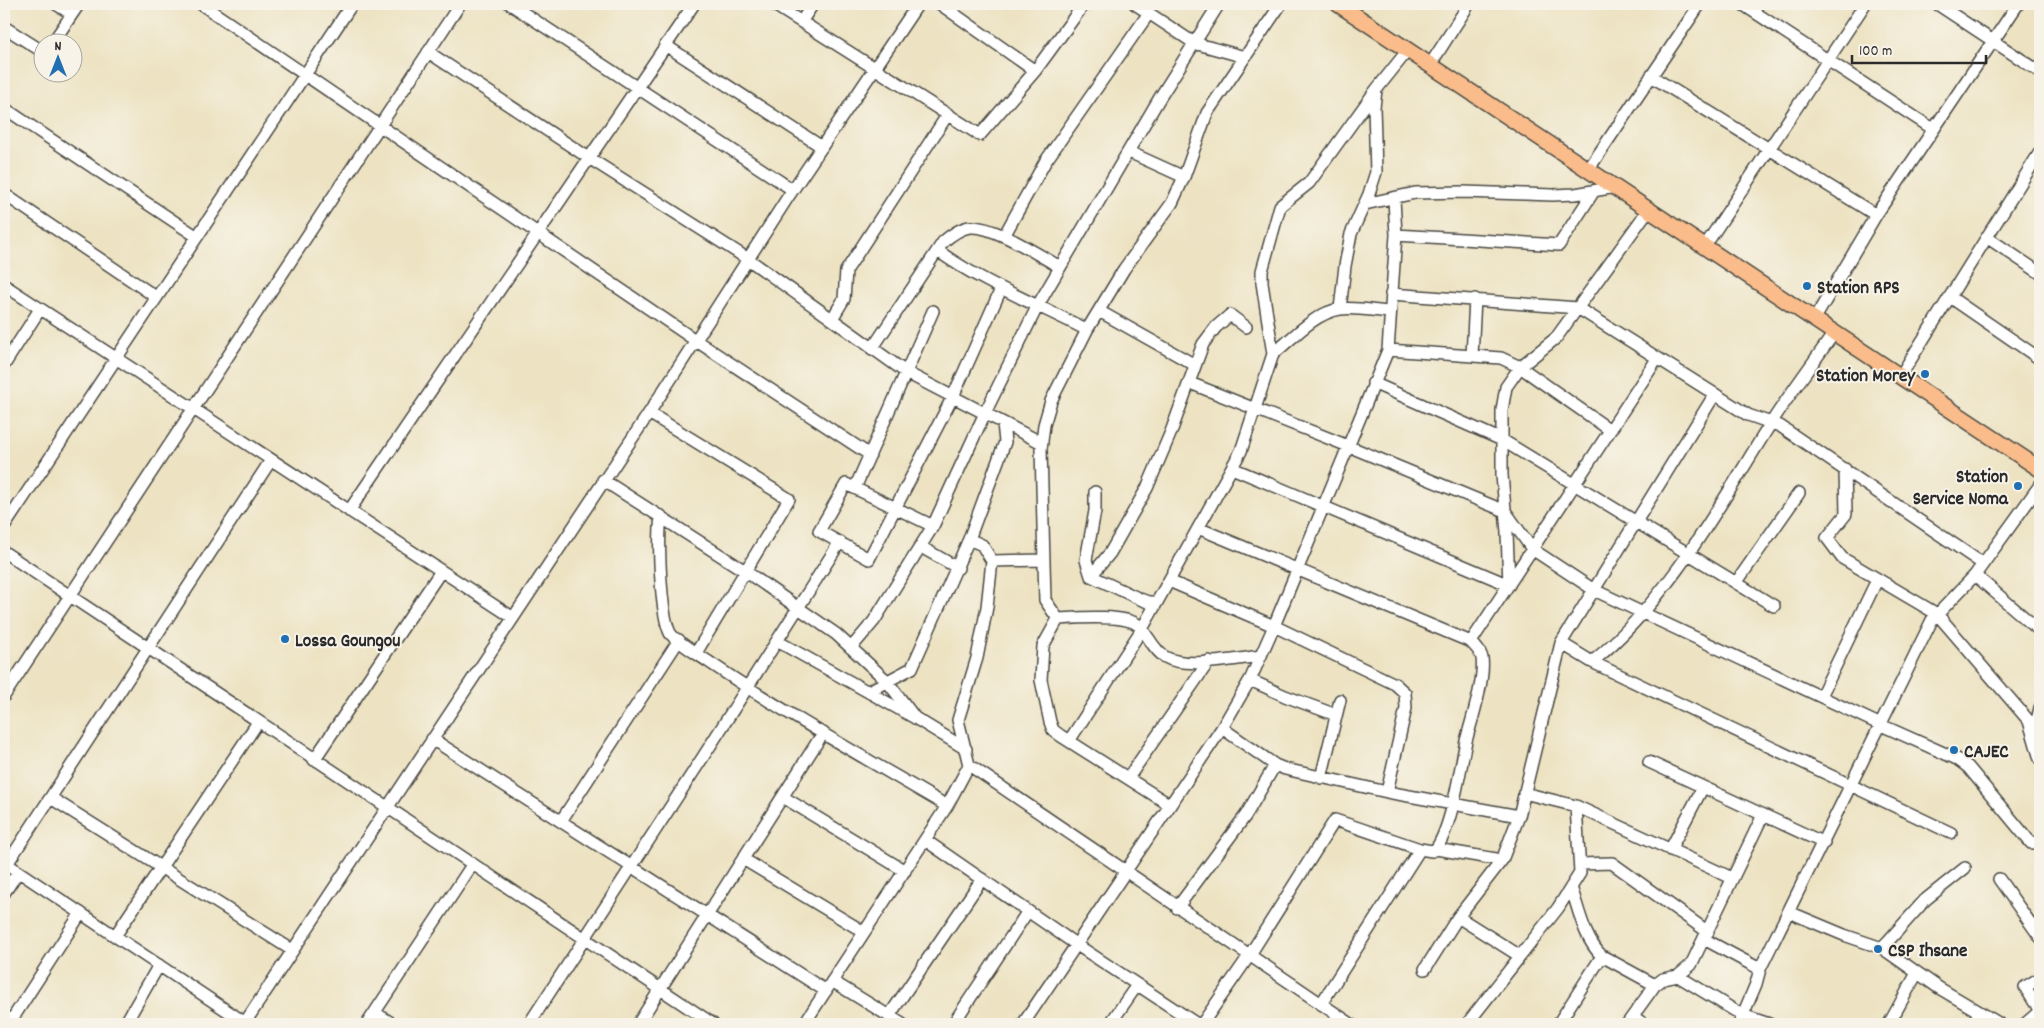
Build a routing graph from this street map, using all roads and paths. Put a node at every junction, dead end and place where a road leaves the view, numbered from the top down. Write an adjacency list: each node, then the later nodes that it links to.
1 (56, 4): 24 (street)
2 (79, 4): 24 (street)
3 (201, 4): 40 (street)
4 (460, 4): 33 (street)
5 (510, 4): 42 (street)
6 (694, 4): 31 (street)
7 (773, 4): 25 (street)
8 (813, 4): 25 (street)
9 (918, 4): 37 (street)
10 (940, 4): 38 (street)
11 (1084, 4): 38 (street)
12 (1135, 4): 23 (street)
13 (1219, 4): 29 (street)
14 (1281, 4): 34 (street)
15 (1338, 4): 32 (main road)
16 (1469, 4): 36 (street)
17 (1700, 4): 41 (street)
18 (1742, 4): 35 (street)
19 (1864, 4): 35 (street)
20 (1937, 4): 28 (street)
21 (2018, 4): 28 (street)
22 (347, 5): 40 (street)
23 (1150, 13): 29 (street); 67 (street)
24 (72, 14): 27 (street)
25 (802, 22): 37 (street)
26 (4, 27): 30 (street)
27 (60, 32)
28 (1993, 40): 39 (street); 47 (street)
29 (1194, 43): 34 (street); 50 (street)
30 (32, 45)
31 (666, 45): 42 (street); 48 (street)
32 (1408, 50): 36 (main road); 43 (street)
33 (428, 52): 46 (street); 52 (street)
34 (1245, 57): 55 (street)
35 (1827, 60): 47 (street); 49 (street)
36 (1430, 65): 54 (main road)
37 (874, 68): 45 (street); 48 (street)
38 (1035, 71): 45 (street)
39 (2040, 72)
40 (305, 74): 46 (street); 66 (street)
41 (1651, 76): 49 (street); 54 (street)
42 (637, 88): 52 (street); 57 (street)
43 (1376, 90): 61 (street); 95 (street)
44 (4, 108): 66 (street)
45 (948, 114): 87 (street)
46 (380, 125): 64 (street); 109 (street)
47 (1933, 129): 63 (street)
48 (822, 147): 57 (street)
49 (1769, 149): 63 (street); 69 (street)
50 (1129, 152): 55 (street); 72 (street)
51 (2040, 152): 53 (street)
52 (589, 158): 64 (street); 71 (street)
53 (2037, 166): 68 (street)
54 (1588, 170): 56 (main road)
55 (1184, 177): 84 (street)
56 (1616, 187): 58 (street); 62 (main road)
57 (793, 190): 71 (street)
58 (1594, 191): 60 (street); 65 (street)
59 (4, 194): 77 (street)
60 (1394, 199): 61 (street); 65 (street)
61 (1364, 204): 83 (street)
62 (1649, 209): 69 (main road); 81 (street)
63 (1876, 215): 88 (street)
64 (538, 233): 92 (street); 132 (street)
65 (1396, 234): 76 (street)
66 (196, 236): 77 (street)
67 (1004, 236): 70 (street); 72 (street)
68 (1988, 238): 73 (street); 78 (street)
69 (1705, 246): 88 (main road)
70 (938, 251): 75 (street); 93 (street)
71 (748, 259): 87 (street); 92 (street)
72 (1060, 267): 80 (street)
73 (2040, 273)
74 (4, 285): 82 (street)
75 (1001, 289): 80 (street); 108 (street)
76 (1391, 294): 79 (street); 86 (street)
77 (156, 297): 98 (street)
78 (1950, 297): 97 (street); 104 (street)
79 (1474, 300): 81 (street); 96 (street)
80 (1038, 305): 90 (street); 112 (street)
81 (1578, 308): 99 (street); 102 (street)
82 (40, 309): 98 (street); 101 (street)
83 (1340, 309): 86 (street); 95 (street)
84 (1099, 310): 90 (street); 100 (street)
85 (933, 311): 103 (street)
86 (1390, 312): 94 (street)
87 (832, 319): 93 (street)
88 (1814, 320): 91 (main road)
89 (1246, 327): 100 (street)
90 (1087, 330): 117 (street)
91 (1834, 333): 104 (main road); 113 (street)
92 (695, 340): 111 (street); 119 (street)
93 (872, 349): 103 (street)
94 (1388, 350): 96 (street); 106 (street)
95 (1273, 354): 110 (street)
96 (1472, 356): 102 (street)
97 (2040, 358)
98 (116, 359): 109 (street); 137 (street)
99 (1656, 359): 107 (street); 115 (street)
100 (1195, 364): 105 (street)
101 (4, 365)
102 (1520, 368): 115 (street); 116 (street)
103 (906, 373): 108 (street); 119 (street)
104 (1901, 376): 123 (main road)
105 (1190, 383): 110 (street); 153 (street)
106 (1373, 383): 116 (street); 118 (street)
107 (1715, 394): 113 (street); 135 (street)
108 (953, 397): 112 (street); 131 (street)
109 (193, 409): 120 (street); 159 (street)
110 (1254, 409): 118 (street); 121 (street)
111 (649, 413): 124 (street); 151 (street)
112 (985, 413): 114 (street); 136 (street)
113 (1772, 422): 122 (street); 144 (street)
114 (1003, 423): 117 (street); 139 (street)
115 (1610, 430): 125 (street)
116 (1502, 440): 125 (street); 133 (street)
117 (1042, 443): 145 (street)
118 (1348, 446): 130 (street); 133 (street)
119 (870, 455): 127 (street)
120 (271, 460): 132 (street); 175 (street)
121 (1232, 468): 130 (street); 138 (street)
122 (1845, 469): 147 (street); 155 (street)
123 (2040, 469)
124 (603, 480): 134 (street); 165 (street)
125 (1575, 484): 135 (street); 142 (street)
126 (2040, 485): 147 (street)
127 (855, 488): 131 (street); 140 (street)
128 (1095, 492): 153 (street)
129 (1799, 493): 156 (street)
130 (1324, 507): 149 (street); 157 (street)
131 (895, 508): 136 (street); 140 (street)
132 (349, 511): 150 (street)
133 (1505, 511): 142 (street); 157 (street)
134 (661, 516): 151 (street); 170 (street)
135 (1636, 522): 144 (street); 158 (street)
136 (933, 526): 141 (street)
137 (4, 527)
138 (1198, 528): 149 (street); 154 (street)
139 (969, 539): 146 (street); 148 (street)
140 (840, 542): 162 (street)
141 (921, 547): 148 (street); 174 (street)
142 (1532, 549): 157 (street); 158 (street)
143 (4, 552): 159 (street)
144 (1688, 553): 156 (street); 163 (street)
145 (1043, 560): 146 (street); 166 (street)
146 (992, 561): 197 (street)
147 (1983, 564): 152 (street)
148 (958, 568): 181 (street)
149 (1296, 570): 167 (street); 172 (street)
150 (441, 571): 165 (street); 199 (street)
151 (745, 571): 162 (street); 176 (street)
152 (1975, 575): 164 (street); 169 (street)
153 (1091, 576): 160 (street)
154 (1169, 580): 160 (street); 167 (street)
155 (1877, 580): 164 (street); 185 (street)
156 (1736, 583): 161 (street)
157 (1509, 585): 172 (street)
158 (1594, 590): 163 (street); 173 (street)
159 (70, 596): 175 (street); 184 (street)
160 (1157, 602): 168 (street)
161 (1774, 606)
162 (798, 609): 171 (street); 174 (street)
163 (1644, 612): 179 (street); 185 (street)
164 (1937, 614): 191 (street); 194 (street)
165 (512, 617): 195 (street)
166 (1058, 619): 168 (street); 196 (street)
167 (1274, 626): 177 (street); 207 (street)
168 (1142, 629): 178 (street); 196 (street)
169 (2040, 631)
170 (679, 640): 176 (street); 218 (street)
171 (777, 641): 182 (street); 183 (street)
172 (1471, 642): 211 (street)
173 (1561, 643): 179 (street); 208 (street)
174 (851, 648): 181 (street)
175 (149, 649): 190 (street); 210 (street)
176 (696, 653): 182 (street)
177 (1261, 656): 178 (street); 180 (street)
178 (1209, 661): 203 (street)
179 (1592, 662): 205 (street)
180 (1250, 680): 188 (street); 192 (street)
181 (887, 681): 183 (street); 189 (street)
182 (746, 688): 193 (street); 231 (street)
183 (869, 691): 189 (street)
184 (4, 696)
185 (1821, 696): 191 (street)
186 (1340, 700): 188 (street)
187 (2040, 708): 194 (street)
188 (1336, 715): 204 (street)
189 (915, 718): 197 (street)
190 (258, 722): 199 (street); 232 (street)
191 (1881, 725): 205 (street); 221 (street)
192 (1222, 728): 202 (street); 212 (street)
193 (823, 733): 209 (street); 213 (street)
194 (2037, 734): 198 (street)
195 (432, 738): 215 (street); 218 (street)
196 (1069, 741): 203 (street)
197 (966, 749): 201 (street)
198 (2040, 759)
199 (314, 760): 215 (street)
200 (1649, 762): 206 (street)
201 (969, 765): 213 (street); 236 (street)
202 (1275, 765): 204 (street); 242 (street)
203 (1128, 778): 212 (street)
204 (1321, 778): 207 (street)
205 (1852, 785): 219 (street); 222 (street)
206 (1703, 787): 216 (street); 225 (street)
207 (1387, 792): 211 (street)
208 (1524, 792): 214 (street); 217 (street)
209 (783, 797): 226 (street); 234 (street)
210 (51, 798): 228 (street); 232 (street)
211 (1452, 804): 217 (street); 224 (street)
212 (1170, 805): 236 (street)
213 (947, 806): 220 (street)
214 (1576, 806): 225 (street); 230 (street)
215 (386, 808): 229 (street); 255 (street)
216 (1763, 815): 222 (street); 237 (street)
217 (1519, 816): 227 (street)
218 (561, 821): 231 (street)
219 (1951, 833)
220 (925, 840): 234 (street); 238 (street)
221 (2040, 842)
222 (1824, 843): 244 (street)
223 (1420, 849): 224 (street); 256 (street); 269 (street)
224 (1436, 849): 227 (street)
225 (1670, 850): 237 (street)
226 (743, 859): 246 (street); 248 (street)
227 (1502, 860): 247 (street)
228 (5, 863): 235 (street)
229 (472, 864): 252 (street); 271 (street)
230 (1580, 864): 240 (street); 250 (street)
231 (632, 866): 246 (street); 252 (street)
232 (161, 868): 249 (street); 255 (street)
233 (1965, 868): 254 (street)
234 (904, 871): 248 (street)
235 (18, 872): 241 (street); 245 (street)
236 (1125, 873): 242 (street); 253 (street)
237 (1732, 878): 250 (street)
238 (982, 879): 243 (street); 273 (street)
239 (1999, 879): 251 (street)
240 (1571, 887): 257 (street); 258 (street)
241 (4, 893)
242 (1177, 908): 256 (street)
243 (1028, 911): 253 (street); 286 (street)
244 (1789, 912): 254 (street); 261 (street)
245 (81, 913): 249 (street); 276 (street)
246 (708, 915): 267 (street); 268 (street)
247 (1458, 917): 257 (street); 260 (street)
248 (864, 932): 267 (street)
249 (115, 936): 259 (street)
250 (1706, 936): 261 (street); 263 (street)
251 (2040, 936)
252 (585, 938): 268 (street); 281 (street)
253 (1077, 944): 265 (street); 287 (street)
254 (1882, 948): 262 (street)
255 (292, 950): 278 (street)
256 (1249, 956): 269 (street); 290 (street)
257 (1520, 956): 292 (street)
258 (1602, 956): 266 (street); 293 (street)
259 (158, 965): 277 (street); 278 (street)
260 (1425, 969)
261 (1760, 970): 274 (street)
262 (1917, 973): 272 (street); 296 (street)
263 (1678, 976): 266 (street); 274 (street)
264 (2040, 978): 270 (street)
265 (1138, 985): 288 (street); 289 (street)
266 (1655, 985): 275 (street)
267 (829, 986): 273 (street); 284 (street)
268 (661, 989): 282 (street); 283 (street)
269 (1321, 1004): 291 (street)
270 (2040, 1011): 299 (street)
271 (375, 1012): 279 (street); 280 (street)
272 (1979, 1013): 297 (street); 298 (street)
273 (889, 1016): 285 (street)
274 (1740, 1020): 295 (street)
275 (1630, 1021): 294 (street)
276 (9, 1024)
277 (125, 1024)
278 (245, 1024)
279 (367, 1024)
280 (393, 1024)
281 (529, 1024)
282 (638, 1024)
283 (713, 1024)
284 (804, 1024)
285 (902, 1024)
286 (953, 1024)
287 (1023, 1024)
288 (1110, 1024)
289 (1197, 1024)
290 (1202, 1024)
291 (1351, 1024)
292 (1468, 1024)
293 (1558, 1024)
294 (1644, 1024)
295 (1769, 1024)
296 (1889, 1024)
297 (1973, 1024)
298 (2000, 1024)
299 (2025, 1024)

